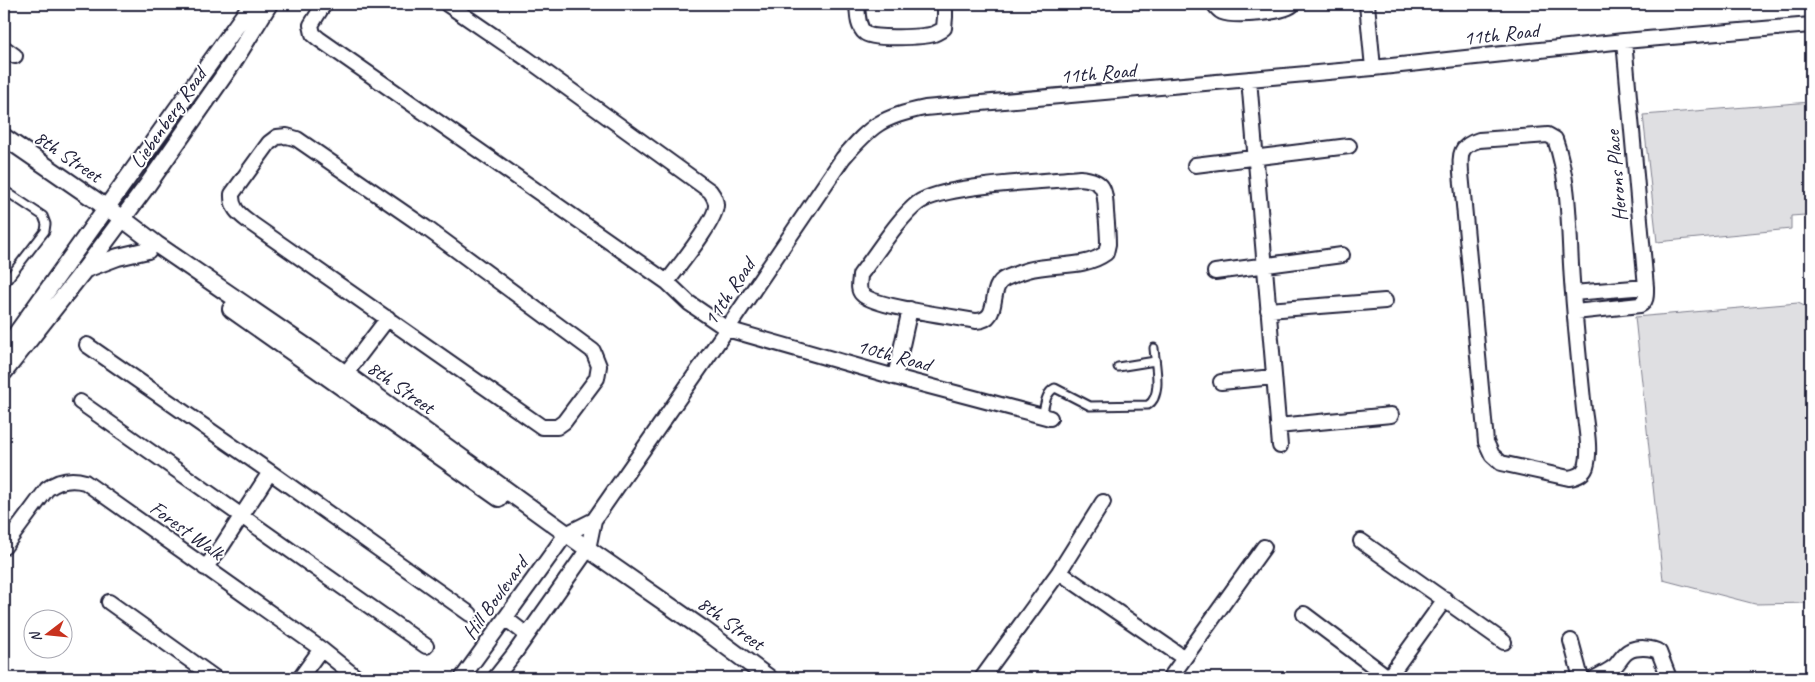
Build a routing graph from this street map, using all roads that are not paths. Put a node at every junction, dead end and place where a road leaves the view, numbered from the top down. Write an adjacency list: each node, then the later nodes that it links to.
1 (252, 4): 21 (street, Liebenberg Road)
2 (269, 4): 19 (street, Liebenberg Road)
3 (324, 4): 28 (street, 10th Road)
4 (447, 4): 28 (street)
5 (857, 4): 6 (street)
6 (944, 4)
7 (1214, 4): 8 (street)
8 (1294, 4)
9 (1367, 4): 12 (street)
10 (1811, 25): 11 (street, 11th Road)
11 (1624, 41): 12 (street, 11th Road); 30 (street, Herons Place)
12 (1373, 68): 13 (street, 11th Road)
13 (1249, 78): 17 (street); 37 (street, 11th Road)
14 (4, 137): 21 (street, 8th Street)
15 (1350, 146): 17 (street)
16 (4, 148): 21 (street, 8th Street)
17 (1255, 158): 18 (street); 25 (street)
18 (1195, 165)
19 (146, 187): 22 (street, Liebenberg Road); 23 (street)
20 (4, 190): 29 (lane)
21 (104, 212): 22 (street, 8th Street); 40 (street, Liebenberg Road)
22 (120, 223): 23 (street, 8th Street); 26 (street, Liebenberg Road)
23 (152, 247): 26 (street); 46 (street, 8th Street)
24 (1342, 255): 25 (street)
25 (1264, 265): 27 (street); 34 (street)
26 (85, 269): 43 (street, Liebenberg Road)
27 (1215, 272)
28 (667, 282): 37 (street, 10th Road)
29 (4, 284)
30 (1646, 287): 31 (street); 35 (street, Herons Place)
31 (1573, 293): 35 (street); 35 (street)
32 (1385, 301): 34 (street)
33 (910, 309): 33 (street); 45 (street)
34 (1268, 310): 44 (street)
35 (1574, 312)
36 (388, 318): 36 (street); 46 (street)
37 (727, 329): 45 (street, 10th Road); 56 (street, 11th Road)
38 (87, 345): 53 (street)
39 (1154, 348): 41 (lane)
40 (4, 351)
41 (1155, 361): 42 (lane); 50 (lane)
42 (1118, 367)
43 (4, 372)
44 (1274, 376): 47 (street); 51 (street)
45 (895, 377): 50 (street, 10th Road)
46 (341, 379): 57 (street, 8th Street)
47 (1221, 382)
48 (80, 402): 55 (street)
49 (1391, 415): 51 (street)
50 (1046, 417)
51 (1278, 426): 52 (street)
52 (1280, 446)
53 (270, 472): 55 (street); 66 (street)
54 (1103, 502): 63 (street)
55 (241, 516): 62 (street); 72 (street)
56 (594, 520): 57 (street, 11th Road); 61 (street, 11th Road)
57 (564, 537): 61 (street, 8th Street); 68 (street, Hill Boulevard)
58 (1361, 541): 64 (street)
59 (4, 547): 62 (street, Forest Walk)
60 (1264, 547): 74 (street)
61 (586, 553): 69 (street); 80 (street, 8th Street)
62 (205, 568): 73 (street, Forest Walk)
63 (1059, 572): 74 (street); 81 (street)
64 (1445, 599): 71 (street); 83 (street)
65 (109, 602): 76 (street)
66 (470, 614)
67 (1304, 614): 83 (street)
68 (505, 618): 69 (street); 75 (street, Hill Boulevard)
69 (528, 635): 79 (street)
70 (1571, 641): 84 (street)
71 (1504, 642)
72 (426, 646)
73 (321, 649): 77 (street); 78 (street, Forest Walk)
74 (1184, 658): 82 (street)
75 (465, 677)
76 (215, 678)
77 (300, 678)
78 (357, 678)
79 (495, 678)
80 (768, 678)
81 (982, 678)
82 (1170, 678)
83 (1388, 678)
84 (1581, 678)
85 (1595, 678): 86 (street)
86 (1669, 678)

